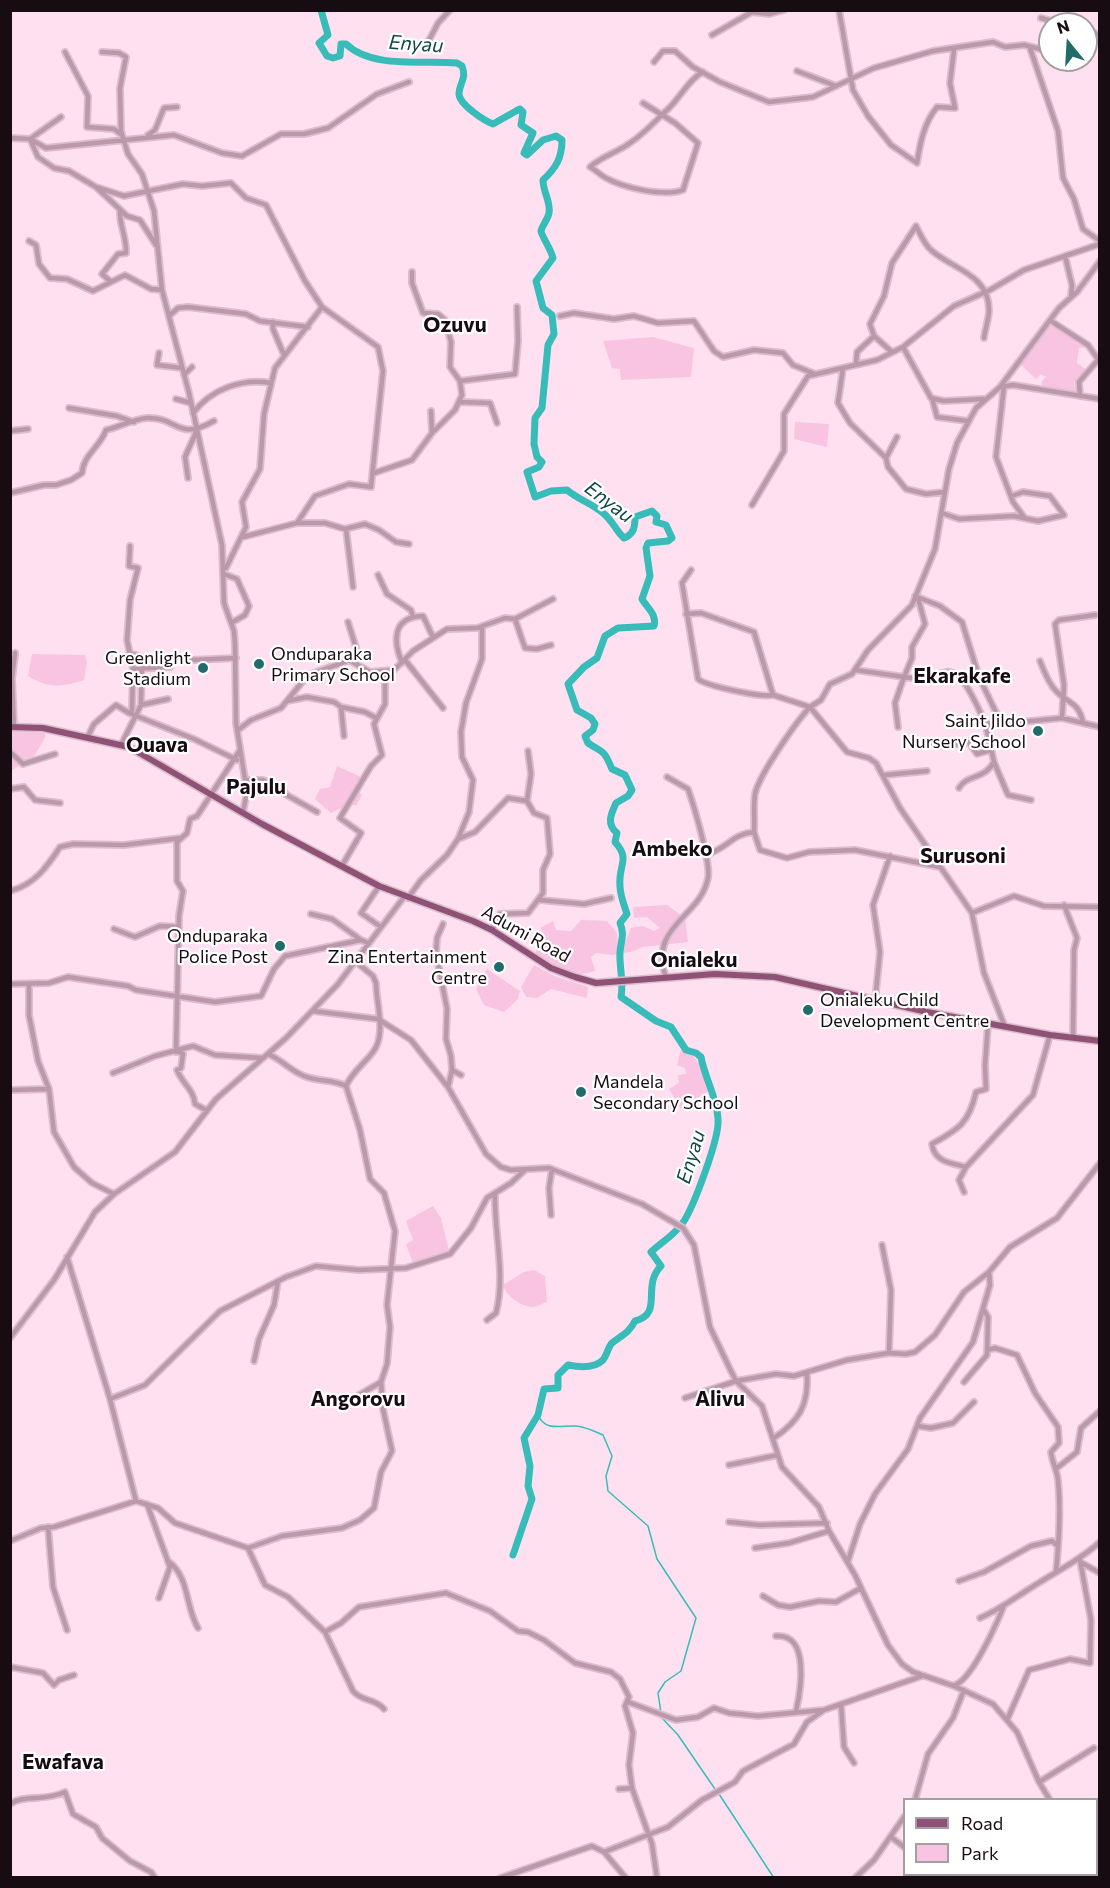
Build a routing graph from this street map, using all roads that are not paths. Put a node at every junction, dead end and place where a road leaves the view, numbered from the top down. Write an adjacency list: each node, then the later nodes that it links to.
1 (450, 10): 5 (street)
2 (784, 10): 4 (street)
3 (839, 10): 14 (street)
4 (712, 35)
5 (427, 44)
6 (1030, 48): 7 (street); 8 (street); 29 (street)
7 (1038, 49)
8 (954, 50): 14 (street); 14 (street)
9 (64, 52): 23 (street)
10 (102, 52): 23 (street)
11 (654, 62): 13 (street)
12 (797, 71): 16 (street)
13 (703, 72): 16 (street); 19 (street)
14 (850, 80): 16 (street)
15 (409, 81): 21 (street)
16 (837, 86)
17 (643, 103): 19 (street)
18 (177, 107): 21 (street)
19 (661, 116): 19 (street)
20 (61, 117): 24 (street)
21 (148, 135): 23 (street)
22 (10, 138): 24 (street)
23 (123, 138): 24 (street); 26 (street)
24 (30, 139): 25 (street)
25 (96, 187): 26 (street); 27 (street)
26 (147, 192): 30 (street); 38 (street)
27 (120, 210): 30 (street); 34 (street)
28 (29, 241): 34 (street)
29 (1100, 242): 31 (street)
30 (156, 246): 35 (street)
31 (1065, 256): 36 (street); 37 (street)
32 (1100, 261): 37 (street)
33 (412, 272): 58 (street)
34 (110, 281): 35 (street)
35 (162, 290): 40 (street)
36 (984, 292): 45 (street); 46 (street); 47 (street)
37 (1071, 297): 42 (street)
38 (322, 307): 44 (street); 81 (street)
39 (517, 307): 58 (street)
40 (169, 316): 43 (street); 54 (street)
41 (560, 316): 56 (street)
42 (1051, 321): 51 (street); 60 (street)
43 (273, 322): 44 (street); 50 (street)
44 (308, 327): 50 (street)
45 (874, 336): 48 (street); 52 (street)
46 (984, 338)
47 (903, 347): 48 (street); 62 (street)
48 (892, 352): 52 (street)
49 (159, 353): 54 (street)
50 (284, 355): 59 (street)
51 (1099, 361): 61 (street)
52 (856, 364): 55 (street)
53 (192, 367): 57 (street)
54 (182, 368): 57 (street)
55 (843, 368): 56 (street); 80 (street)
56 (815, 374): 86 (street)
57 (184, 375): 67 (street)
58 (460, 381): 66 (street)
59 (271, 383): 70 (street); 91 (street)
60 (1002, 387): 61 (street); 64 (street); 85 (street)
61 (1080, 396): 65 (street)
62 (932, 398): 64 (street); 72 (street)
63 (176, 399): 67 (street)
64 (984, 399): 72 (street)
65 (1100, 399)
66 (459, 402): 74 (street); 78 (street)
67 (191, 404): 70 (street)
68 (69, 408): 73 (street)
69 (431, 411): 78 (street)
70 (193, 413): 76 (street)
71 (214, 421): 76 (street)
72 (968, 421): 83 (street)
73 (135, 422): 76 (street); 84 (street)
74 (497, 423)
75 (28, 429): 77 (street)
76 (197, 430): 82 (street); 95 (street)
77 (10, 431)
78 (432, 433): 81 (street)
79 (897, 437): 80 (street)
80 (886, 458): 83 (street)
81 (374, 473): 89 (street)
82 (188, 478)
83 (945, 492): 87 (street)
84 (10, 493)
85 (1012, 495): 88 (street); 88 (street)
86 (752, 505)
87 (942, 513): 88 (street); 98 (street)
88 (1024, 517)
89 (297, 523): 90 (street); 91 (street)
90 (346, 529): 92 (street); 97 (street)
91 (243, 537): 95 (street)
92 (408, 544)
93 (130, 546): 110 (street)
94 (691, 570): 100 (street)
95 (224, 572): 105 (street); 105 (street)
96 (378, 575): 102 (street)
97 (353, 587)
98 (917, 597): 117 (street); 119 (street); 134 (street)
99 (553, 599): 103 (street)
100 (686, 614): 120 (street); 120 (street)
101 (1095, 615): 121 (street)
102 (413, 617): 107 (street); 114 (street)
103 (515, 619): 106 (street); 108 (street)
104 (348, 622): 112 (street)
105 (231, 623): 111 (street)
106 (482, 627): 107 (street); 165 (street)
107 (433, 637): 114 (street)
108 (551, 645)
109 (15, 653): 135 (street)
110 (129, 653): 115 (street); 116 (street)
111 (236, 658): 116 (street); 138 (street)
112 (349, 660): 118 (street); 123 (street)
113 (1040, 661): 121 (street)
114 (404, 662): 118 (street); 127 (street)
115 (133, 669): 116 (street); 128 (street)
116 (143, 669): 124 (street)
117 (856, 669): 119 (street); 126 (street)
118 (385, 671): 130 (street)
119 (904, 677): 132 (street); 136 (street)
120 (773, 695): 126 (street)
121 (1063, 698): 131 (street); 133 (street)
122 (168, 699): 124 (street)
123 (287, 701): 125 (street); 138 (street)
124 (141, 705): 129 (street)
125 (341, 707): 130 (street); 140 (street)
126 (810, 707): 152 (street); 163 (street)
127 (443, 708)
128 (129, 713): 129 (street); 139 (street)
129 (136, 716): 141 (street); 148 (street)
130 (376, 718): 168 (street)
131 (1062, 718): 133 (street); 134 (street)
132 (985, 722): 134 (street); 144 (street)
133 (1083, 722): 137 (street)
134 (1002, 724)
135 (12, 727): 139 (main road, Adumi Road)
136 (898, 727)
137 (1100, 727)
138 (238, 730): 143 (street)
139 (88, 736): 141 (main road, Adumi Road)
140 (344, 736)
141 (121, 745): 157 (main road, Adumi Road)
142 (933, 746): 144 (street)
143 (241, 748): 148 (street); 150 (street)
144 (991, 750): 149 (street)
145 (528, 751): 159 (street)
146 (10, 752): 147 (street)
147 (55, 754)
148 (235, 759): 150 (street); 157 (street)
149 (994, 762): 155 (street); 158 (street)
150 (241, 765): 154 (street)
151 (927, 771): 152 (street)
152 (885, 775): 169 (street)
153 (667, 777): 166 (street)
154 (245, 780): 161 (street); 162 (street)
155 (959, 788)
156 (10, 789): 160 (street)
157 (210, 794): 161 (main road, Adumi Road); 164 (street)
158 (1031, 800)
159 (527, 801): 165 (street); 174 (street)
160 (60, 803)
161 (243, 812): 168 (main road, Adumi Road)
162 (317, 812)
163 (754, 832): 166 (street); 167 (street)
164 (181, 838): 171 (street); 180 (street)
165 (458, 839): 172 (street)
166 (705, 855): 187 (street)
167 (890, 856): 169 (street); 191 (street)
168 (343, 864): 170 (main road, Adumi Road)
169 (940, 867): 177 (street)
170 (379, 886): 172 (main road, Adumi Road); 181 (street)
171 (10, 891)
172 (406, 897): 181 (street); 183 (main road, Adumi Road)
173 (611, 898): 174 (street)
174 (540, 900): 183 (street)
175 (1064, 906): 176 (street); 177 (street); 197 (street)
176 (1100, 907)
177 (972, 913): 195 (street)
178 (311, 914): 184 (street)
179 (443, 924): 202 (street)
180 (178, 927): 182 (street); 190 (street)
181 (381, 927): 185 (street)
182 (114, 929)
183 (492, 930): 187 (main road, Adumi Road)
184 (361, 940): 185 (street); 190 (street)
185 (368, 943): 186 (street)
186 (355, 961): 192 (street); 193 (street)
187 (666, 978): 191 (main road, Adumi Road)
188 (10, 984): 189 (street)
189 (29, 984): 190 (street); 207 (street)
190 (176, 995): 199 (street)
191 (875, 1000): 194 (main road, Adumi Road)
192 (313, 1011): 193 (street); 200 (street)
193 (378, 1019): 205 (street); 206 (street)
194 (988, 1024): 195 (main road, Adumi Road); 211 (street)
195 (1005, 1027): 196 (main road, Adumi Road)
196 (1050, 1035): 197 (main road, Adumi Road); 211 (street)
197 (1073, 1038): 198 (main road, Adumi Road)
198 (1100, 1041)
199 (176, 1052): 201 (street); 203 (street); 209 (street)
200 (268, 1054): 201 (street); 205 (street)
201 (262, 1058): 209 (street)
202 (452, 1070): 204 (street); 206 (street)
203 (113, 1073)
204 (461, 1075)
205 (346, 1086): 220 (street)
206 (448, 1087): 212 (street)
207 (49, 1089): 208 (street); 215 (street)
208 (10, 1090)
209 (206, 1110): 215 (street)
210 (1100, 1163): 221 (street)
211 (966, 1167): 214 (street)
212 (525, 1170): 213 (street); 216 (street)
213 (552, 1170): 217 (street); 230 (street)
214 (964, 1192)
215 (114, 1194): 219 (street)
216 (495, 1194): 220 (street); 224 (street)
217 (551, 1215)
218 (882, 1245): 227 (street)
219 (67, 1257): 225 (street); 235 (street)
220 (390, 1270): 222 (street); 231 (street)
221 (989, 1272): 223 (street); 227 (street)
222 (279, 1280): 228 (street); 235 (street)
223 (984, 1310): 226 (street); 238 (street)
224 (487, 1320)
225 (10, 1338)
226 (987, 1350): 232 (street); 242 (street)
227 (889, 1353): 229 (street)
228 (254, 1361)
229 (807, 1374): 230 (street); 239 (street)
230 (736, 1381): 234 (street); 239 (street)
231 (381, 1382): 233 (street); 252 (street)
232 (964, 1382)
233 (354, 1398)
234 (685, 1398)
235 (110, 1399): 243 (street)
236 (974, 1402): 238 (street)
237 (1100, 1411): 242 (street)
238 (917, 1426): 255 (street)
239 (774, 1438): 240 (street)
240 (778, 1455): 241 (street); 246 (street)
241 (729, 1465)
242 (1057, 1468): 251 (street)
243 (136, 1501): 244 (street); 247 (street)
244 (147, 1504): 252 (street); 254 (street)
245 (729, 1522): 246 (street)
246 (827, 1523): 248 (street)
247 (48, 1527): 249 (street); 266 (street)
248 (829, 1531): 253 (street); 255 (street)
249 (10, 1541)
250 (1100, 1542): 256 (street)
251 (1058, 1546): 257 (street); 259 (street)
252 (248, 1548): 267 (street)
253 (755, 1548)
254 (168, 1561): 262 (street); 265 (street)
255 (848, 1562): 260 (street)
256 (1081, 1562): 257 (street); 258 (street); 279 (street)
257 (1056, 1572): 263 (street)
258 (1100, 1573)
259 (959, 1581)
260 (861, 1588): 261 (street); 271 (street)
261 (763, 1596)
262 (159, 1598)
263 (1003, 1608): 264 (street); 272 (street)
264 (980, 1618)
265 (198, 1628)
266 (67, 1630)
267 (325, 1632): 274 (street); 276 (street)
268 (776, 1636): 278 (street)
269 (10, 1667): 270 (street)
270 (74, 1675)
271 (924, 1675): 272 (street); 275 (street)
272 (954, 1686): 273 (street)
273 (964, 1690): 279 (street); 285 (street)
274 (628, 1701): 278 (street); 283 (street)
275 (841, 1704): 277 (street); 281 (street)
276 (384, 1709)
277 (824, 1710): 278 (street); 289 (street)
278 (796, 1711)
279 (1007, 1720): 282 (street)
280 (1094, 1749): 282 (street)
281 (854, 1763)
282 (1039, 1782): 286 (street)
283 (632, 1788): 284 (street); 289 (street)
284 (620, 1790)
285 (916, 1798)
286 (1047, 1798)
287 (10, 1804): 293 (street)
288 (903, 1819): 290 (street)
289 (650, 1835): 292 (street); 296 (street)
290 (891, 1837): 291 (street); 297 (street)
291 (903, 1846)
292 (604, 1852): 294 (street); 295 (street)
293 (155, 1878)
294 (500, 1878)
295 (626, 1878)
296 (657, 1878)
297 (855, 1878)

